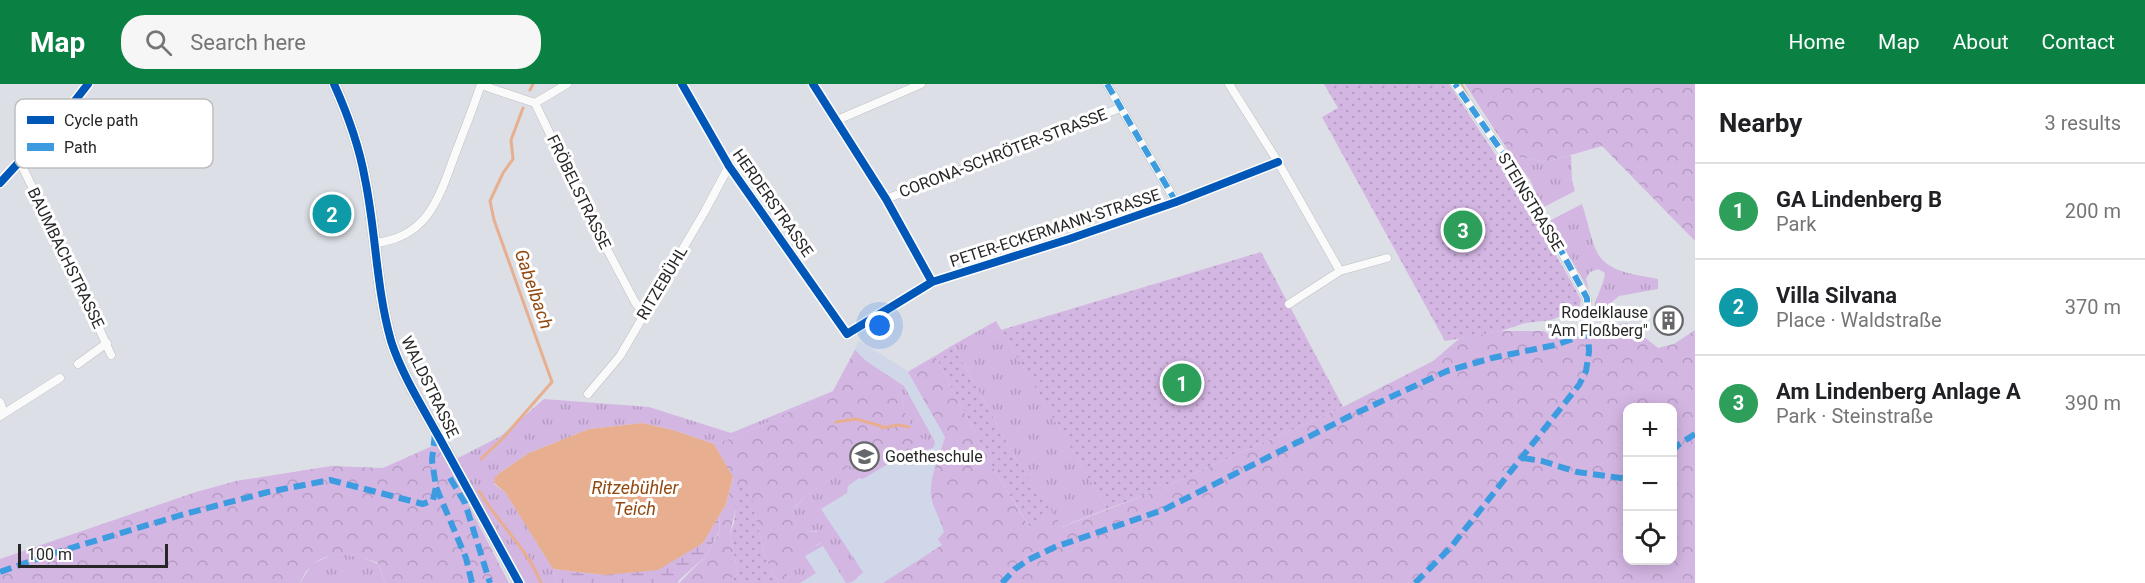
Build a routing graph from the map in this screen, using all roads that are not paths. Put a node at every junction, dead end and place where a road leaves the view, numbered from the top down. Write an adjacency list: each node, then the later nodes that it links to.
1 (88, 84): 11 (street)
2 (334, 84): 22 (street, WALDSTRASSE)
3 (481, 84): 12 (street); 22 (street)
4 (567, 84): 12 (street)
5 (682, 84): 16 (street, HERDERSTRASSE)
6 (813, 84): 14 (street)
7 (921, 84): 14 (street)
8 (1107, 84): 13 (street, CORONA-SCHRÖTER-STRASSE)
9 (1229, 84): 15 (street)
10 (1455, 84): 28 (street, STEINSTRASSE)
11 (75, 99)
12 (535, 103): 27 (street, FRÖBELSTRASSE)
13 (1120, 108): 20 (street, CORONA-SCHRÖTER-STRASSE); 21 (street, CORONA-SCHRÖTER-STRASSE)
14 (835, 121): 20 (street)
15 (1278, 162): 21 (street, PETER-ECKERMANN-STRASSE); 24 (street)
16 (729, 166): 27 (street, RITZEBÜHL); 29 (street, HERDERSTRASSE)
17 (15, 167): 19 (street)
18 (23, 168): 30 (street, BAUMBACHSTRASSE)
19 (0, 183)
20 (886, 199): 25 (street)
21 (1176, 202): 25 (street, PETER-ECKERMANN-STRASSE)
22 (374, 243): 37 (street, WALDSTRASSE)
23 (1387, 258): 24 (street)
24 (1340, 271): 26 (street)
25 (932, 282): 29 (street, PETER-ECKERMANN-STRASSE)
26 (1289, 304)
27 (644, 314): 34 (street, RITZEBÜHL)
28 (1589, 327)
29 (847, 334)
30 (107, 342): 31 (street, BAUMBACHSTRASSE); 32 (street)
31 (111, 355)
32 (78, 364)
33 (60, 378): 36 (street)
34 (588, 394)
35 (0, 402): 36 (street)
36 (2, 414)
37 (519, 583)

